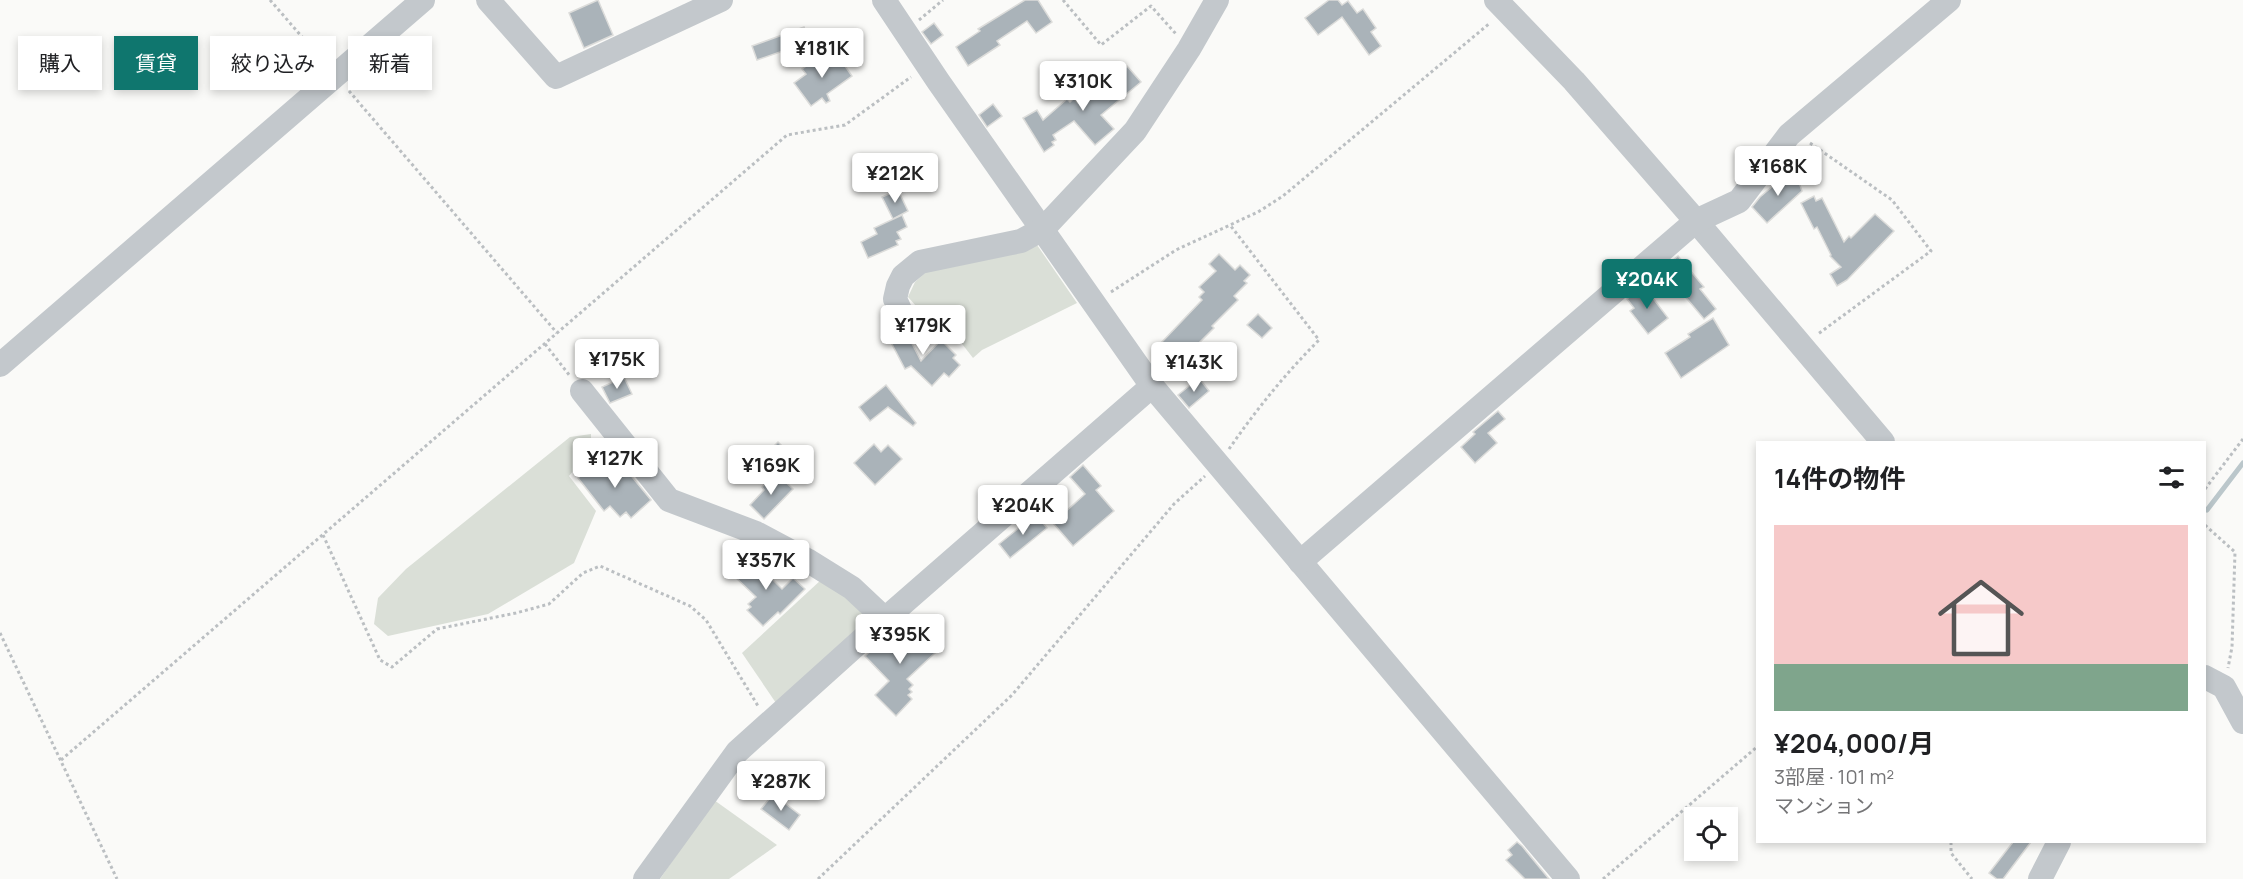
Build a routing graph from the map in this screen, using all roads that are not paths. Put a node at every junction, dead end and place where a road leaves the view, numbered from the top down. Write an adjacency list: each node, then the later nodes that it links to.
1 (423, 0): 11 (street)
2 (488, 0): 3 (street)
3 (721, 0)
4 (884, 0): 9 (street)
5 (1217, 0): 9 (street)
6 (1949, 0): 8 (street)
7 (1500, 5): 8 (street)
8 (1696, 221): 14 (street); 15 (street)
9 (1043, 229): 10 (street); 12 (street)
10 (901, 312)
11 (0, 365)
12 (1152, 386): 15 (street); 16 (street)
13 (582, 391): 16 (street)
14 (1882, 441)
15 (1300, 562): 21 (street)
16 (885, 619): 20 (street)
17 (2215, 682): 18 (street)
18 (2243, 722)
19 (2058, 843): 22 (street)
20 (645, 879)
21 (1568, 879)
22 (2040, 879)

